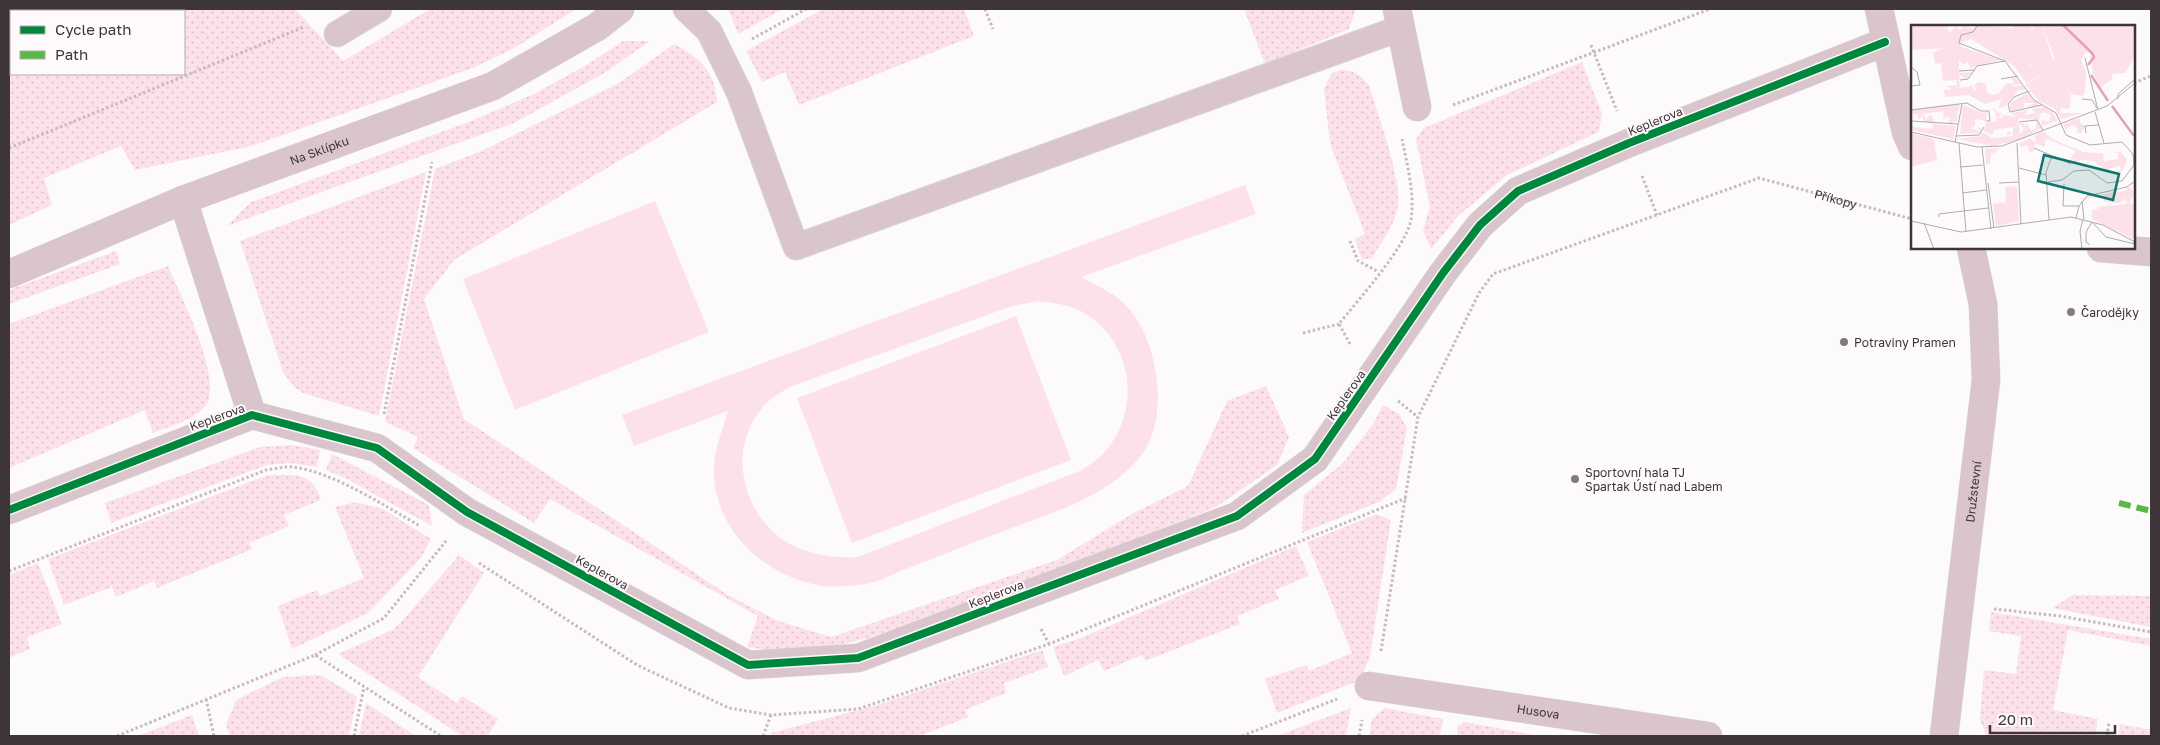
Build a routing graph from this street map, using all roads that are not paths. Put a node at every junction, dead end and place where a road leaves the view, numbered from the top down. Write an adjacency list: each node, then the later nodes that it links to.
1 (379, 9): 6 (lane)
2 (620, 9): 10 (street, Na Sklípku)
3 (686, 9): 5 (lane)
4 (1879, 9): 7 (street)
5 (1399, 18): 8 (street)
6 (337, 34)
7 (1885, 42): 9 (street); 15 (street, Keplerova)
8 (1416, 107)
9 (1911, 144)
10 (183, 200): 14 (street, Na Sklípku); 15 (street, Keplerova)
11 (1971, 249): 19 (street, Družstevní)
12 (2114, 249): 13 (street)
13 (2151, 252)
14 (9, 274)
15 (252, 415): 16 (street, Keplerova)
16 (9, 510)
17 (1369, 686): 18 (street, Husova)
18 (1708, 736)
19 (1944, 736)

